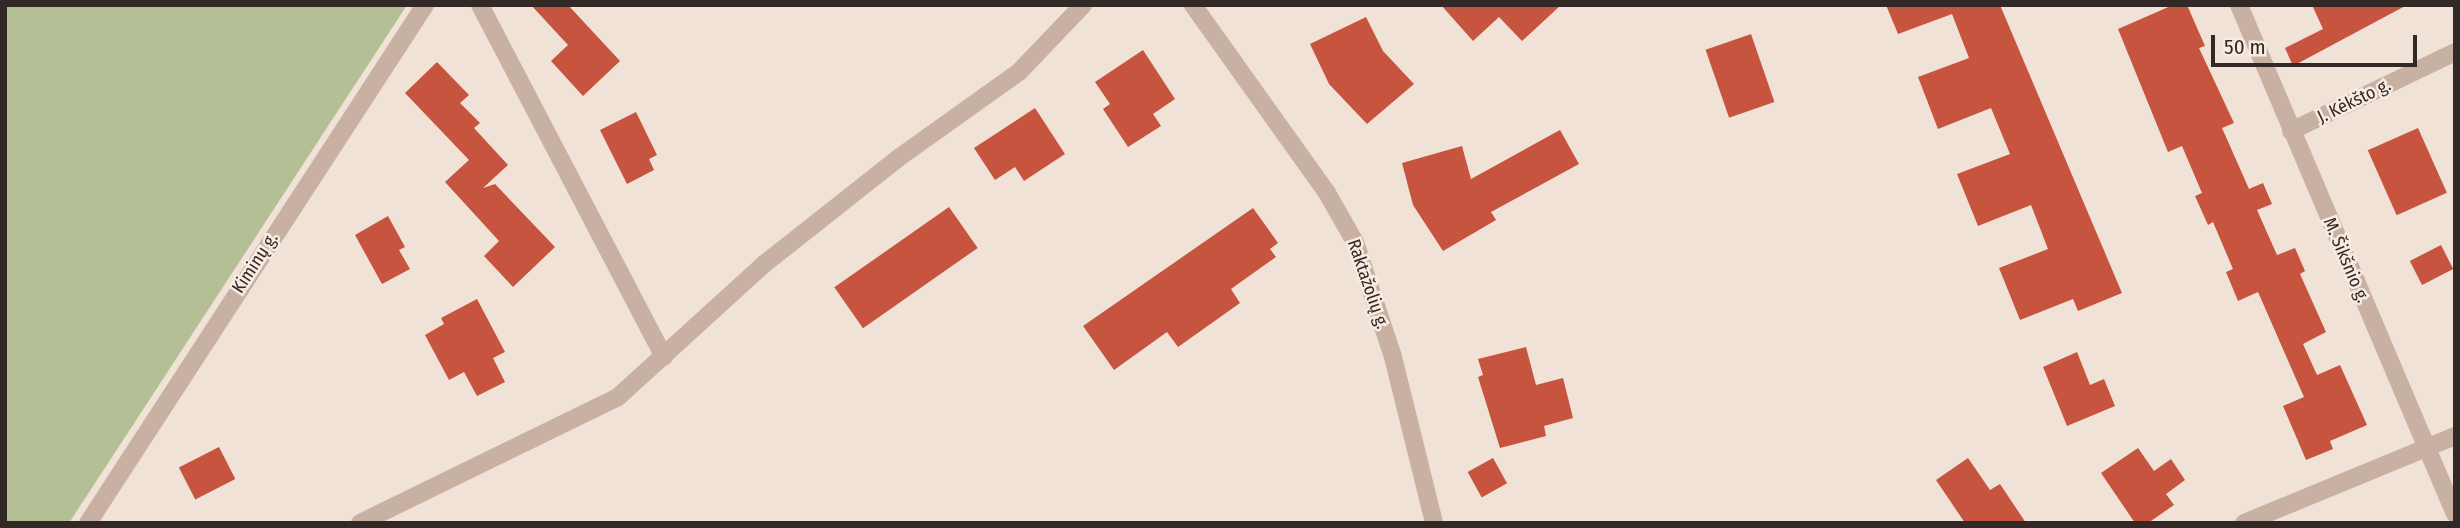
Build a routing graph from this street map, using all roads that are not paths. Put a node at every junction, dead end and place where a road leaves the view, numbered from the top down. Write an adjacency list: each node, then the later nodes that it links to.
1 (425, 5): 12 (street, Kiminų g.)
2 (480, 5): 8 (street)
3 (1083, 5): 8 (street)
4 (1192, 5): 14 (street, Raktažolių g.)
5 (2239, 5): 7 (street, M. Šikšnio g.)
6 (2455, 52): 7 (street, J. Kėkšto g.)
7 (2291, 131): 10 (street, M. Šikšnio g.)
8 (664, 358): 13 (street)
9 (2455, 436): 10 (street)
10 (2427, 449): 11 (street, M. Šikšnio g.); 15 (street)
11 (2455, 514)
12 (88, 523)
13 (360, 523)
14 (1434, 523)
15 (2244, 523)

